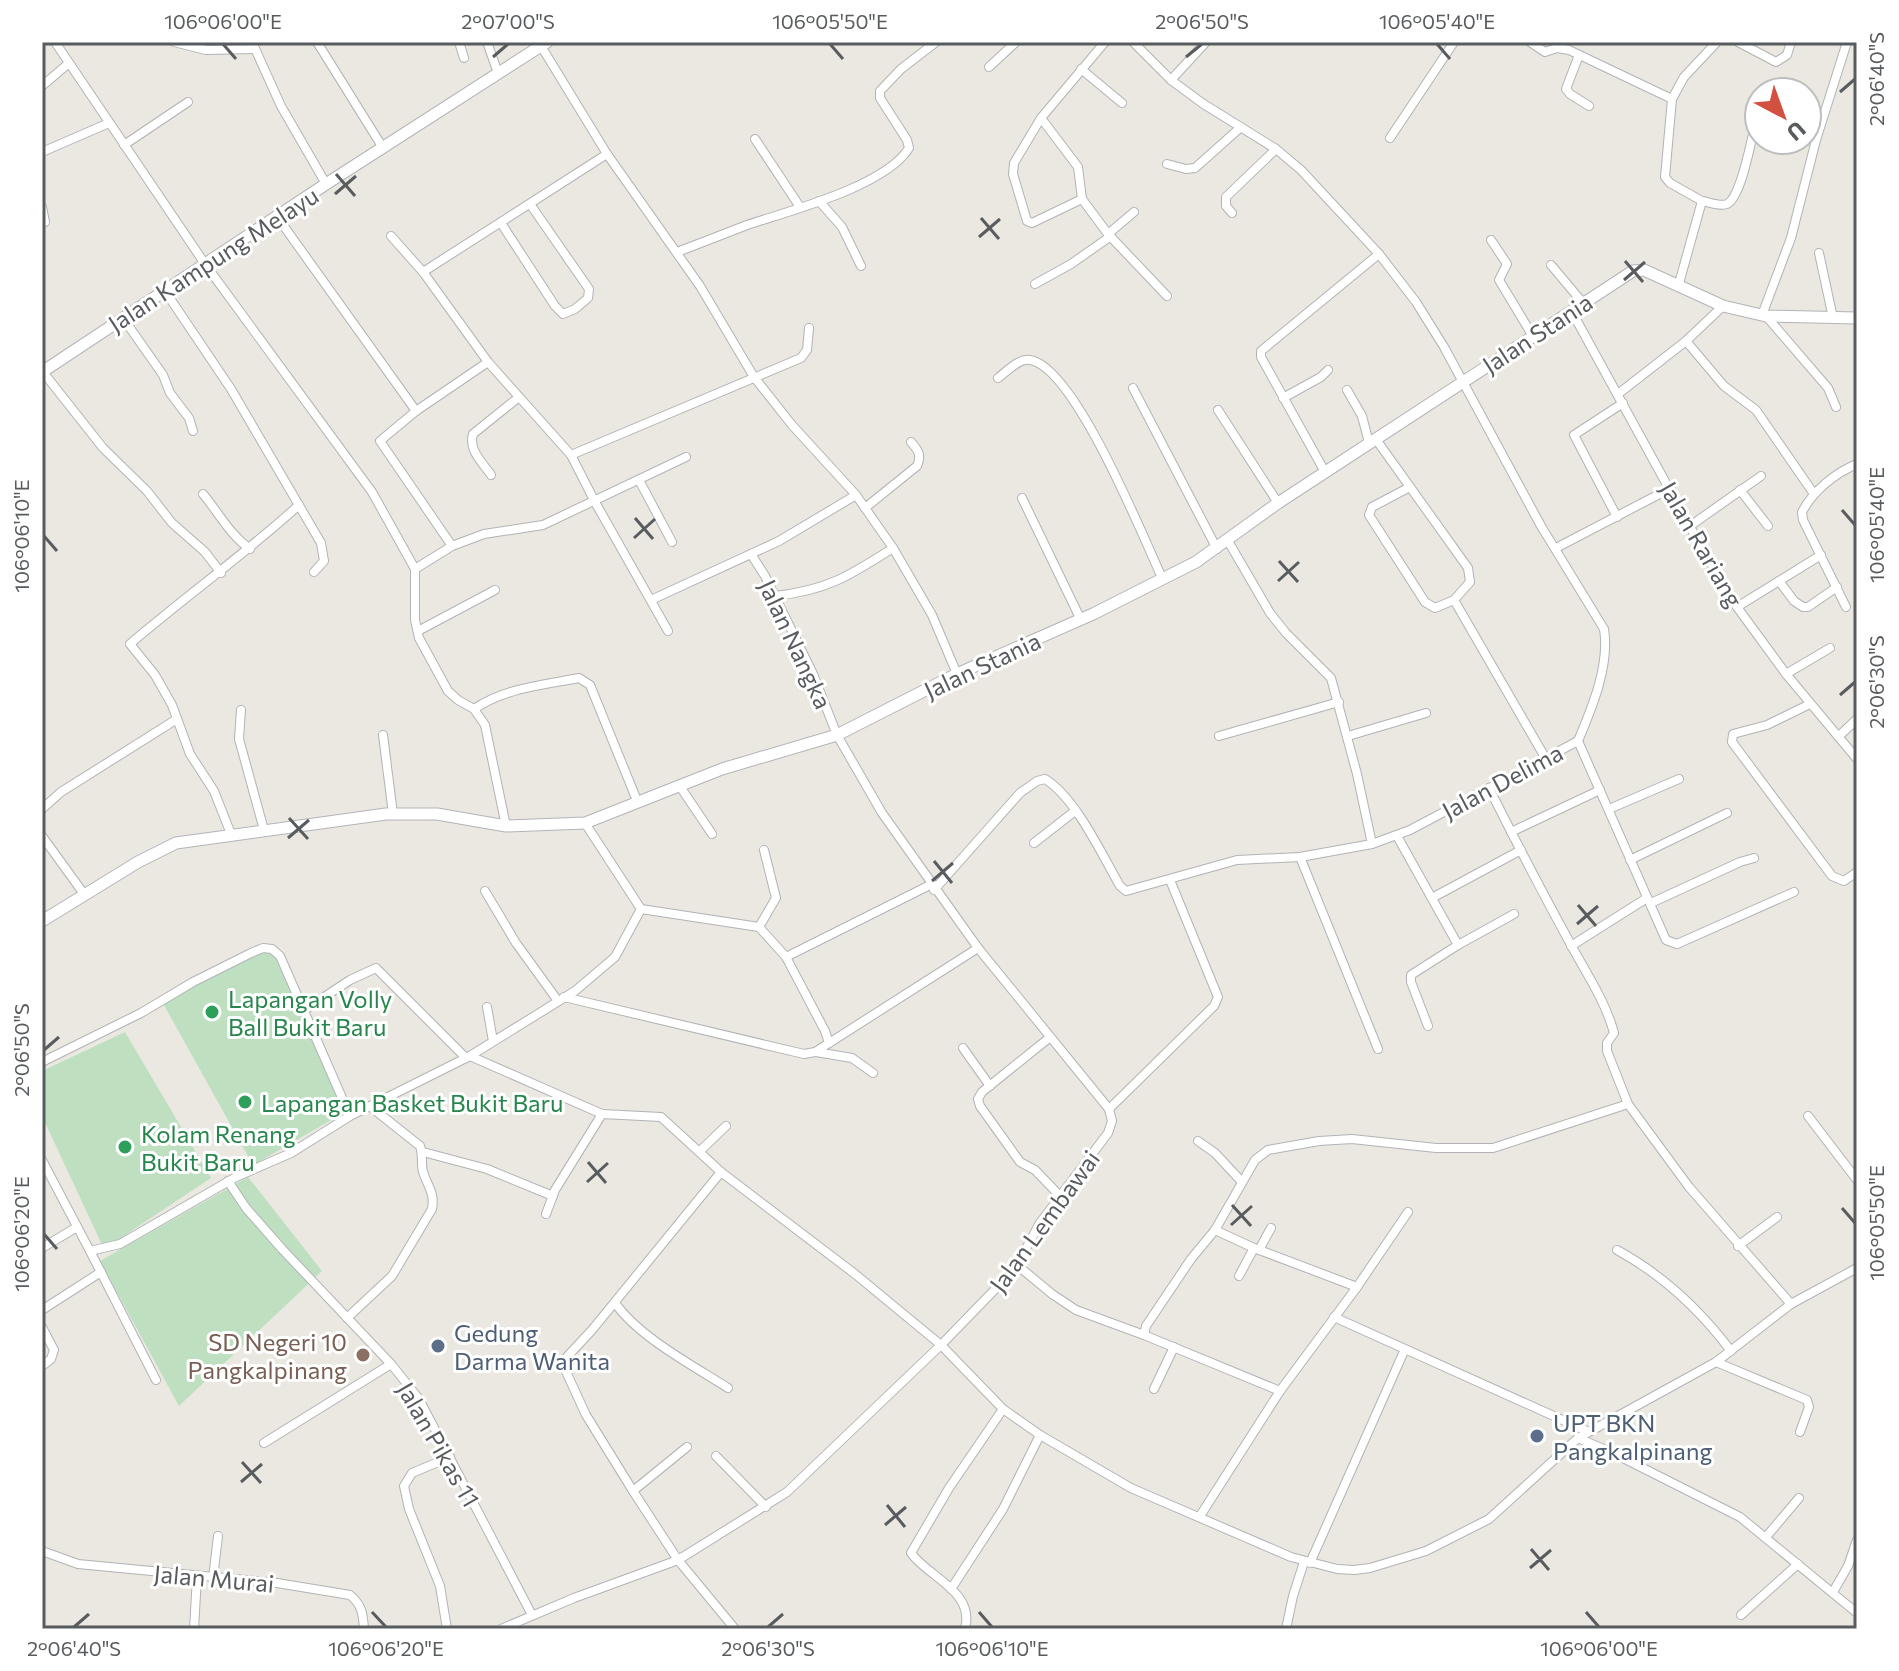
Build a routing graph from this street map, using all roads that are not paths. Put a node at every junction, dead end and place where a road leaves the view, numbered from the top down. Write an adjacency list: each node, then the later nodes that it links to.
1 (55, 42): 22 (street)
2 (174, 42): 19 (street)
3 (317, 42): 39 (street)
4 (459, 42): 21 (street)
5 (487, 42): 25 (street)
6 (936, 42): 48 (street)
7 (1016, 42): 23 (street)
8 (1105, 42): 24 (street)
9 (1133, 42): 26 (street, Jalan Delima)
10 (1206, 42): 26 (street)
11 (1454, 42): 36 (street)
12 (1530, 42): 18 (street)
13 (1717, 42): 28 (street)
14 (1738, 42): 15 (street)
15 (1791, 42)
16 (1847, 42): 32 (street)
17 (544, 44): 25 (street, Jalan Kampung Melayu); 42 (street)
18 (1558, 45): 20 (street)
19 (253, 46): 46 (street)
20 (1579, 55): 28 (street); 31 (street)
21 (464, 58)
22 (69, 63): 27 (street); 34 (street)
23 (989, 67)
24 (1081, 69): 30 (street); 33 (street)
25 (498, 73): 39 (street, Jalan Kampung Melayu)
26 (1171, 80): 35 (street, Jalan Delima)
27 (42, 86)
28 (1672, 99): 49 (street)
29 (188, 102): 38 (street)
30 (1122, 103)
31 (1589, 106)
32 (1823, 108)
33 (1041, 118): 47 (street); 47 (street)
34 (109, 123): 38 (street); 41 (street)
35 (1241, 127): 40 (street, Jalan Delima); 45 (street)
36 (1390, 138)
37 (755, 139): 52 (street)
38 (124, 145): 64 (street)
39 (383, 148): 46 (street, Jalan Kampung Melayu)
40 (1276, 149): 54 (street); 63 (street, Jalan Delima)
41 (42, 152)
42 (607, 154): 50 (street); 61 (street)
43 (1747, 156): 49 (street)
44 (1808, 156): 75 (street)
45 (1167, 164)
46 (326, 184): 55 (street, Jalan Kampung Melayu)
47 (1082, 199): 58 (street)
48 (819, 201): 52 (street); 66 (street)
49 (1702, 201): 69 (street)
50 (530, 204): 57 (street); 57 (street)
51 (42, 207): 56 (street)
52 (800, 207): 61 (street)
53 (1134, 212): 58 (street)
54 (1232, 213)
55 (278, 218): 64 (street, Jalan Kampung Melayu); 96 (street)
56 (45, 222)
57 (501, 223): 67 (street)
58 (1109, 235): 68 (street); 71 (street)
59 (391, 236): 67 (street)
60 (1491, 240): 80 (street)
61 (677, 252): 85 (street)
62 (1819, 253): 77 (street)
63 (1379, 254): 87 (street, Jalan Delima); 92 (street)
64 (205, 264): 70 (street, Jalan Kampung Melayu); 130 (street)
65 (1551, 265): 72 (street)
66 (861, 266)
67 (423, 272): 82 (street)
68 (1035, 284)
69 (1678, 287): 72 (street, Jalan Stania); 73 (street, Jalan Stania)
70 (165, 291): 76 (street, Jalan Kampung Melayu); 116 (street)
71 (1167, 296)
72 (1583, 303): 74 (street, Jalan Stania)
73 (1723, 306): 75 (street, Jalan Stania); 81 (street)
74 (1572, 312): 80 (street, Jalan Stania); 90 (street, Jalan Rariang)
75 (1764, 316): 77 (street, Jalan Stania); 94 (street)
76 (123, 318): 84 (street, Jalan Kampung Melayu); 97 (street)
77 (1833, 318): 78 (street, Jalan Stania)
78 (1857, 318)
79 (809, 328): 85 (street)
80 (1534, 338): 87 (street, Jalan Stania)
81 (1686, 341): 90 (street); 111 (street)
82 (488, 362): 91 (street); 96 (street)
83 (1328, 370): 92 (street)
84 (42, 372): 132 (street)
85 (754, 377): 100 (street); 112 (street)
86 (998, 378): 133 (street)
87 (1462, 381): 98 (street, Jalan Stania); 125 (street, Jalan Delima)
88 (1133, 388): 127 (street)
89 (1347, 390): 98 (street)
90 (1618, 394): 93 (street, Jalan Rariang)
91 (519, 397): 100 (street); 104 (street)
92 (1283, 398): 103 (street)
93 (1623, 403): 108 (street, Jalan Rariang); 118 (street)
94 (1836, 407)
95 (1218, 410): 115 (street)
96 (416, 411): 123 (street)
97 (193, 431)
98 (1372, 440): 103 (street, Jalan Stania); 107 (street)
99 (911, 442): 117 (street)
100 (571, 455): 114 (street)
101 (686, 457): 106 (street)
102 (1857, 464): 111 (street)
103 (1325, 472): 115 (street, Jalan Stania)
104 (491, 475)
105 (1761, 476): 109 (street)
106 (639, 480): 114 (street); 122 (street)
107 (1408, 488): 139 (street); 139 (street)
108 (1671, 488): 118 (street); 119 (street, Jalan Rariang)
109 (1740, 490): 119 (street); 120 (street)
110 (203, 494): 126 (street)
111 (1814, 494): 129 (street)
112 (856, 495): 117 (street); 128 (street)
113 (1022, 498): 142 (street)
114 (595, 502): 123 (street); 138 (street)
115 (1278, 503): 121 (street, Jalan Stania)
116 (299, 505): 126 (street); 131 (street)
117 (865, 508): 124 (street)
118 (1617, 517): 125 (street)
119 (1690, 526): 140 (street, Jalan Rariang)
120 (1768, 526)
121 (1228, 541): 127 (street, Jalan Stania); 148 (street)
122 (672, 542)
123 (452, 546): 130 (street)
124 (893, 548): 137 (street); 146 (street)
125 (1556, 548): 160 (street, Jalan Delima)
126 (250, 549): 132 (street)
127 (1217, 549): 133 (street, Jalan Stania)
128 (751, 554): 137 (street, Jalan Nangka); 138 (street)
129 (1821, 555): 134 (street); 135 (street)
130 (415, 569): 143 (street)
131 (314, 572)
132 (221, 573): 153 (street)
133 (1163, 580): 142 (street, Jalan Stania)
134 (1779, 581): 135 (street); 140 (street)
135 (1837, 587): 141 (street)
136 (495, 590): 143 (street)
137 (775, 596): 156 (street, Jalan Nangka)
138 (651, 600): 144 (street)
139 (1454, 600): 161 (street)
140 (1737, 607): 147 (street, Jalan Rariang)
141 (1846, 607)
142 (1081, 620): 146 (street, Jalan Stania)
143 (418, 631): 150 (street)
144 (668, 631)
145 (1830, 648): 147 (street)
146 (957, 674): 156 (street, Jalan Stania)
147 (1786, 674): 149 (street, Jalan Rariang)
148 (1339, 702): 157 (street); 158 (street)
149 (1810, 704): 159 (street, Jalan Rariang); 188 (street)
150 (474, 709): 167 (street); 174 (street)
151 (241, 710): 175 (street)
152 (1426, 713): 158 (street)
153 (177, 719): 168 (street); 177 (street)
154 (1857, 719): 159 (street)
155 (383, 735): 172 (street)
156 (837, 735): 164 (street, Jalan Stania); 190 (street)
157 (1219, 736)
158 (1348, 736): 182 (street)
159 (1839, 736): 162 (street, Jalan Rariang)
160 (1578, 741): 161 (street, Jalan Delima); 166 (street)
161 (1546, 759): 165 (street, Jalan Delima)
162 (1857, 759)
163 (1679, 779): 169 (street)
164 (679, 785): 167 (street, Jalan Stania); 178 (street)
165 (1489, 788): 176 (street); 180 (street, Jalan Delima)
166 (1600, 790): 169 (street); 176 (street)
167 (638, 803): 173 (street, Jalan Stania)
168 (42, 809)
169 (1609, 809): 187 (street)
170 (1075, 811): 181 (street); 189 (street, Jalan Delima); 190 (street)
171 (1727, 813): 187 (street)
172 (393, 814): 174 (street, Jalan Stania); 175 (street, Jalan Stania)
173 (585, 823): 174 (street, Jalan Stania); 196 (street)
174 (506, 826)
175 (264, 830): 177 (street, Jalan Stania)
176 (1511, 832): 184 (street)
177 (231, 834): 193 (street, Jalan Stania)
178 (712, 834)
179 (42, 836): 193 (street)
180 (1397, 836): 182 (street, Jalan Delima); 194 (street)
181 (1034, 843)
182 (1372, 844): 185 (street, Jalan Delima)
183 (764, 850): 199 (street)
184 (1521, 850): 194 (street); 201 (street)
185 (1300, 857): 189 (street, Jalan Delima); 212 (street)
186 (1754, 858): 195 (street)
187 (1630, 860): 195 (street)
188 (1857, 872)
189 (1170, 880): 220 (street)
190 (932, 887): 202 (street); 203 (street)
191 (485, 891): 204 (street)
192 (1794, 892): 195 (street)
193 (84, 894): 198 (street, Jalan Stania)
194 (1432, 898): 200 (street)
195 (1649, 900): 201 (street)
196 (641, 909): 199 (street); 204 (street)
197 (1514, 914): 200 (street)
198 (42, 921)
199 (759, 927): 203 (street)
200 (1458, 945): 207 (street)
201 (1571, 946): 218 (street)
202 (978, 948): 208 (street); 210 (street)
203 (786, 957): 210 (street)
204 (561, 999): 209 (street); 213 (street)
205 (487, 1007): 209 (street)
206 (303, 1011): 214 (street); 215 (street); 222 (street)
207 (1428, 1026)
208 (1049, 1038): 217 (street); 220 (street)
209 (493, 1041): 214 (street)
210 (829, 1043): 213 (street)
211 (963, 1048): 217 (street)
212 (1378, 1049)
213 (815, 1052): 216 (street)
214 (468, 1057): 219 (street); 221 (street)
215 (42, 1062)
216 (873, 1073)
217 (990, 1086): 234 (street)
218 (1628, 1104): 232 (street); 241 (street)
219 (371, 1107): 222 (street); 227 (street)
220 (1109, 1109): 234 (street, Jalan Lembawai)
221 (602, 1114): 226 (street); 233 (street)
222 (350, 1116): 231 (street)
223 (1808, 1116): 230 (street)
224 (726, 1126): 226 (street)
225 (1198, 1141): 232 (street)
226 (700, 1151): 229 (street)
227 (423, 1152): 233 (street); 255 (street)
228 (42, 1160): 238 (street)
229 (721, 1172): 251 (street); 258 (street)
230 (1857, 1180)
231 (228, 1181): 245 (street); 255 (street, Jalan Pikas 11)
232 (1242, 1182): 240 (street)
233 (553, 1196): 236 (street)
234 (1060, 1196): 246 (street, Jalan Lembawai)
235 (1408, 1212): 250 (street)
236 (546, 1214)
237 (1777, 1217): 241 (street)
238 (77, 1227): 242 (street); 245 (street)
239 (1271, 1228): 243 (street)
240 (1215, 1230): 243 (street); 257 (street)
241 (1738, 1246): 252 (street)
242 (42, 1248)
243 (1256, 1249): 249 (street); 250 (street)
244 (1617, 1250): 261 (street)
245 (90, 1251): 248 (street)
246 (1017, 1265): 257 (street); 258 (street, Jalan Lembawai)
247 (1857, 1268): 252 (street)
248 (101, 1272): 253 (street); 265 (street)
249 (1239, 1276)
250 (1357, 1287): 254 (street)
251 (615, 1303): 266 (street); 278 (street)
252 (1791, 1304): 261 (street)
253 (42, 1310)
254 (1334, 1317): 260 (street); 268 (street)
255 (347, 1318): 263 (street, Jalan Pikas 11)
256 (42, 1327): 264 (street)
257 (1144, 1335): 259 (street)
258 (941, 1345): 269 (street); 280 (street, Jalan Lembawai)
259 (1174, 1347): 267 (street); 268 (street)
260 (1405, 1349): 270 (street); 287 (street)
261 (1731, 1351): 262 (street)
262 (1716, 1362): 270 (street); 271 (street)
263 (391, 1364): 274 (street); 277 (street, Jalan Pikas 11)
264 (42, 1366)
265 (156, 1380)
266 (728, 1388)
267 (1154, 1389)
268 (1280, 1391): 281 (street)
269 (1003, 1409): 272 (street); 291 (street)
270 (1587, 1431): 273 (street)
271 (1800, 1432)
272 (1040, 1435): 281 (street); 291 (street)
273 (1578, 1438): 283 (street); 287 (street)
274 (264, 1443)
275 (687, 1447): 278 (street)
276 (716, 1456): 280 (street)
277 (450, 1457): 294 (street, Jalan Pikas 11); 298 (street)
278 (633, 1491): 286 (street)
279 (1799, 1498): 283 (street)
280 (766, 1507): 286 (street, Jalan Lembawai)
281 (1200, 1516): 287 (street)
282 (218, 1536): 290 (street)
283 (1766, 1537): 288 (street)
284 (1857, 1540): 292 (street)
285 (42, 1551): 289 (street, Jalan Murai)
286 (678, 1560): 294 (street, Jalan Lembawai); 300 (street)
287 (1307, 1562): 302 (street)
288 (1798, 1564): 292 (street); 295 (street)
289 (197, 1577): 290 (street, Jalan Murai); 296 (street)
290 (213, 1578): 297 (street, Jalan Murai)
291 (951, 1589): 301 (street)
292 (1833, 1592): 293 (street)
293 (1857, 1613)
294 (532, 1615): 299 (street, Jalan Lembawai)
295 (1741, 1615)
296 (194, 1629)
297 (364, 1629)
298 (447, 1629)
299 (501, 1629)
300 (735, 1629)
301 (965, 1629)
302 (1286, 1629)

